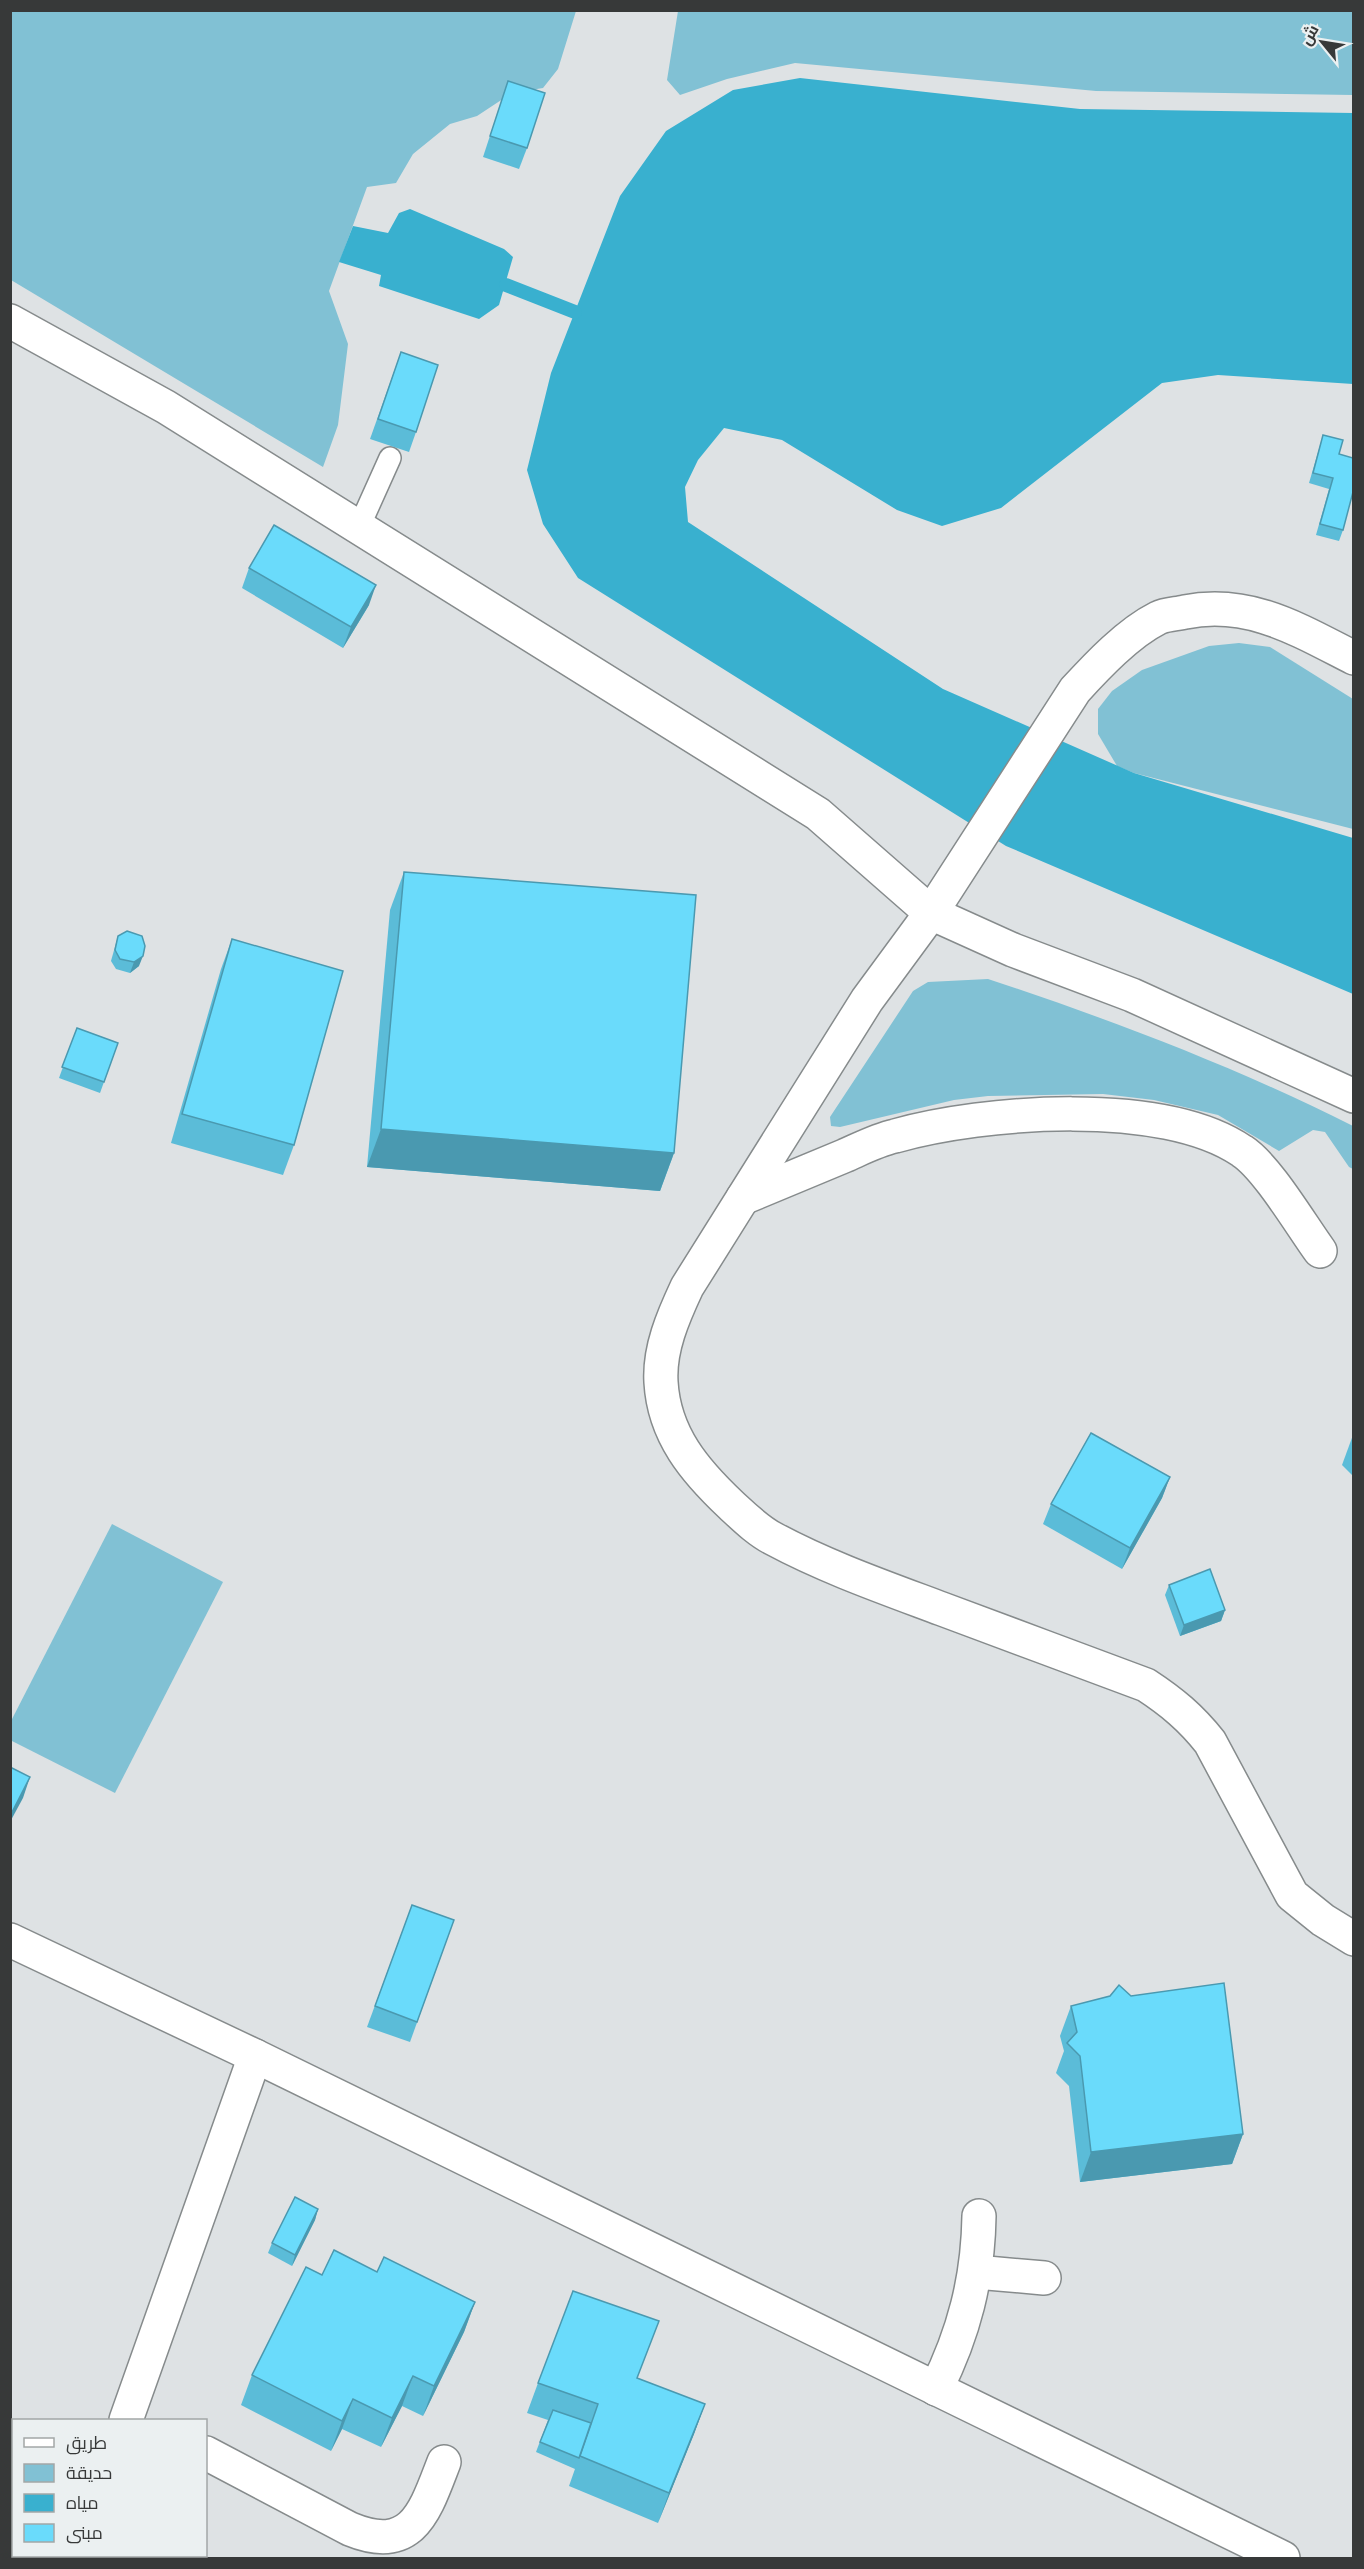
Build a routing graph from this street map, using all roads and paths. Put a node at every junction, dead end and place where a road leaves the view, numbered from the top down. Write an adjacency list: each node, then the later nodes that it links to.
1 (10, 321): 3 (street)
2 (390, 458): 3 (lane)
3 (359, 527): 5 (street)
4 (1353, 658): 5 (street)
5 (931, 913): 6 (street); 7 (street)
6 (1353, 1095)
7 (743, 1198): 8 (street); 9 (street)
8 (1320, 1251)
9 (1353, 1938)
10 (10, 1940): 11 (street)
11 (255, 2056): 15 (street); 16 (street)
12 (979, 2216): 13 (street)
13 (976, 2272): 14 (street); 15 (street)
14 (1044, 2278)
15 (936, 2389): 19 (street)
16 (133, 2418)
17 (207, 2454): 18 (street)
18 (444, 2462)
19 (1283, 2559)

